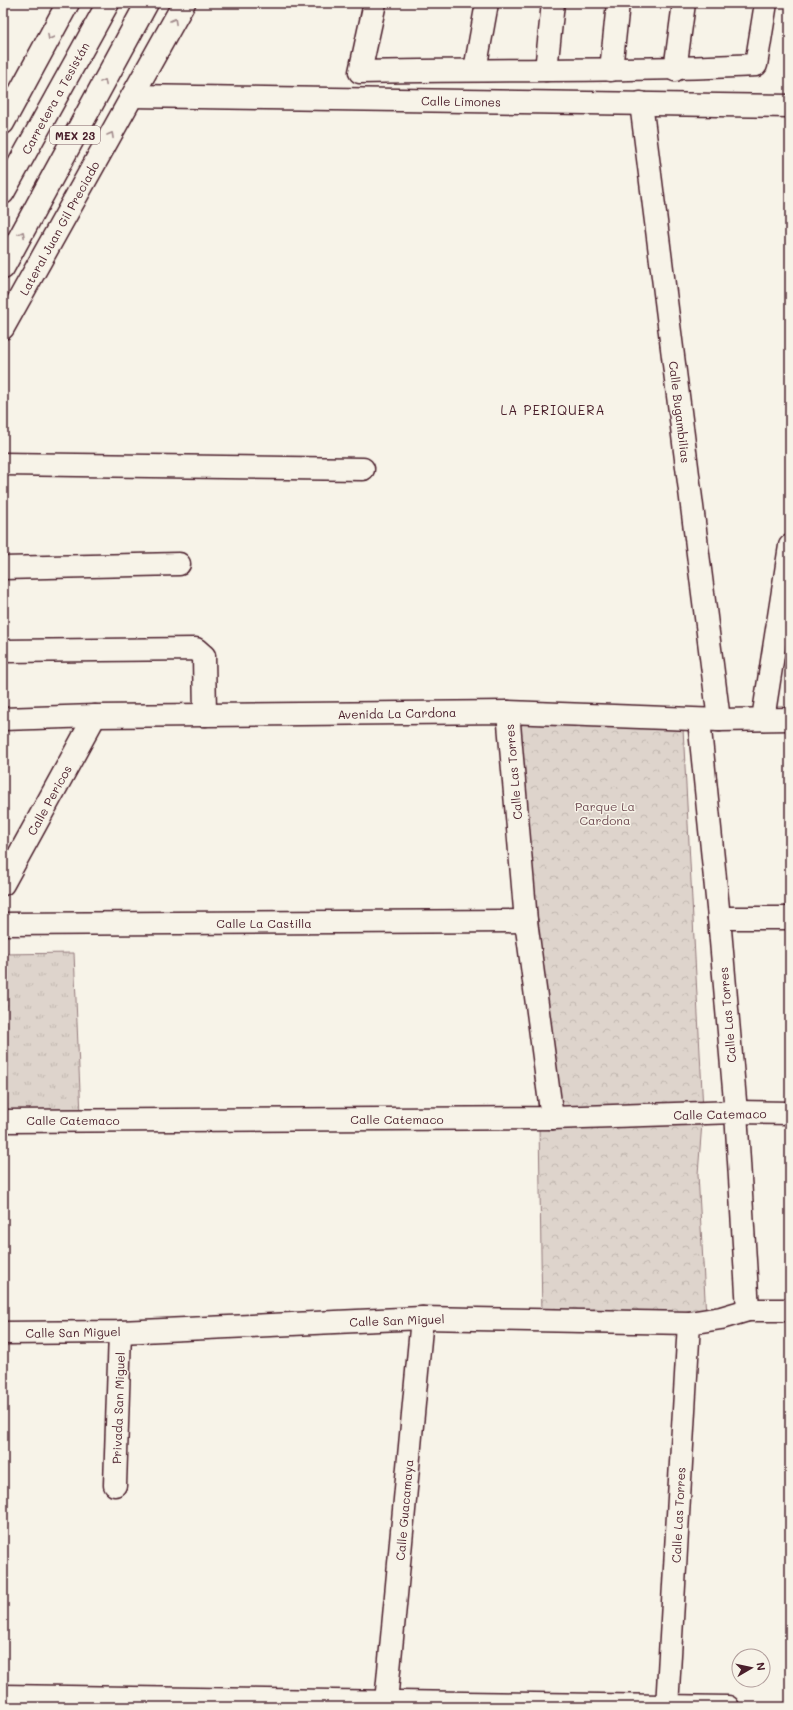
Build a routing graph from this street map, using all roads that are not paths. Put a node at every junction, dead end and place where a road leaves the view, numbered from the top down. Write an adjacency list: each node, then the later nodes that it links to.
1 (68, 3): 18 (street, one-way to 18)
2 (108, 3): 19 (street, Carretera a Tesistán / MEX 23)
3 (147, 3): 20 (street, MEX 23, one-way to 3)
4 (184, 3): 15 (street, Lateral Juan Gil Preciado, one-way to 4)
5 (375, 3): 11 (street)
6 (487, 3): 11 (street)
7 (552, 3): 12 (street)
8 (618, 3): 13 (street)
9 (684, 3): 14 (street)
10 (766, 3): 14 (street)
11 (475, 70): 12 (street)
12 (546, 70): 13 (street)
13 (611, 70): 14 (street)
14 (675, 70)
15 (133, 96): 16 (street, Calle Limones); 21 (street, Lateral Juan Gil Preciado, one-way to 15)
16 (641, 104): 17 (street, Calle Limones); 34 (street, Calle Bugambilias)
17 (790, 106)
18 (3, 123)
19 (3, 193)
20 (3, 268)
21 (3, 328)
22 (3, 464): 23 (street)
23 (363, 469)
24 (790, 546): 32 (street)
25 (179, 564): 26 (street)
26 (3, 568)
27 (3, 651): 29 (street)
28 (508, 712): 29 (street, Avenida La Cardona); 34 (street, Avenida La Cardona); 38 (street, Calle Las Torres)
29 (205, 715): 30 (street, Avenida La Cardona)
30 (95, 716): 31 (street, Avenida La Cardona); 35 (street, Calle Pericos)
31 (3, 719)
32 (763, 719): 33 (street, Avenida La Cardona); 34 (street, Avenida La Cardona)
33 (790, 719)
34 (709, 720): 36 (street, Calle Las Torres)
35 (3, 884)
36 (719, 918): 37 (street); 40 (street, Calle Las Torres)
37 (790, 918)
38 (526, 921): 39 (street, Calle La Castilla); 42 (street, Calle Las Torres)
39 (3, 924)
40 (736, 1112): 41 (street, Calle Catemaco); 42 (street, Calle Catemaco); 44 (street, Calle Las Torres)
41 (790, 1113)
42 (552, 1118): 43 (street, Calle Catemaco)
43 (3, 1121)
44 (748, 1310): 45 (street, Calle San Miguel); 47 (street, Calle San Miguel)
45 (790, 1310)
46 (422, 1318): 47 (street, Calle San Miguel); 48 (street, Calle San Miguel); 52 (street, Calle Guacamaya)
47 (689, 1323): 53 (street, Calle Las Torres)
48 (120, 1332): 49 (street, Calle San Miguel); 50 (street, Privada San Miguel)
49 (3, 1333)
50 (115, 1485)
51 (3, 1696): 52 (street)
52 (386, 1702): 53 (street)
53 (667, 1706): 54 (street)
54 (728, 1707)

